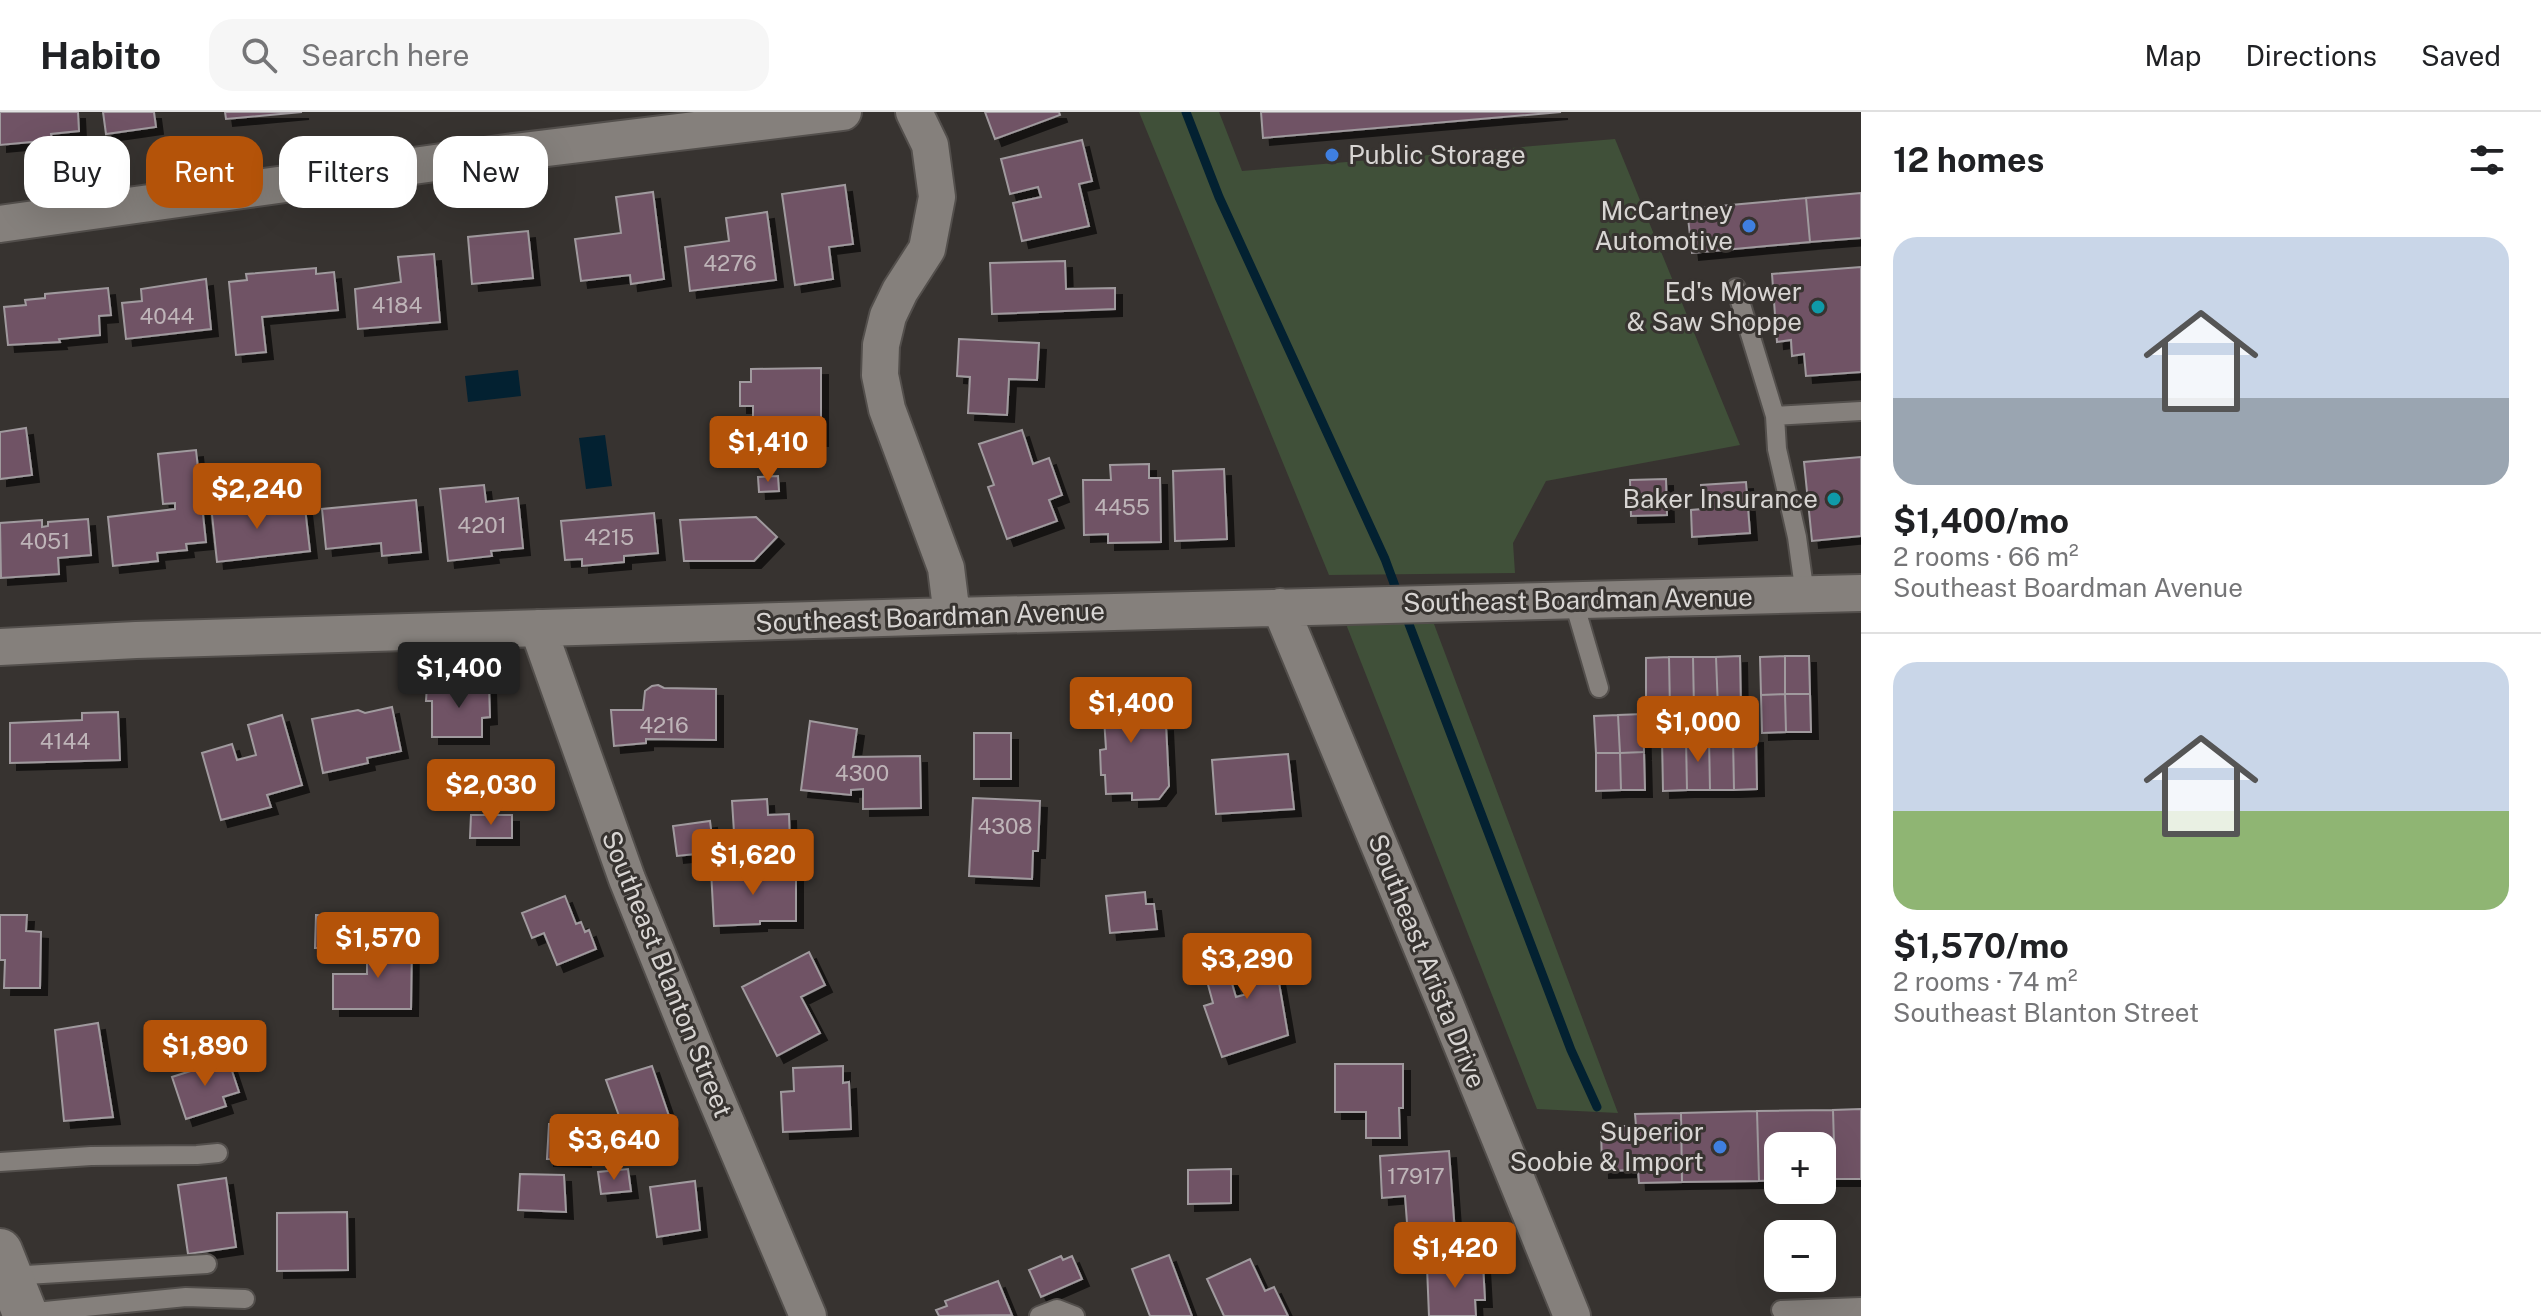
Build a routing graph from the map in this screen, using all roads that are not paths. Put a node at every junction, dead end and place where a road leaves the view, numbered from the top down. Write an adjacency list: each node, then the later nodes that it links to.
1 (843, 112): 3 (street)
2 (914, 112): 11 (street)
3 (0, 224)
4 (1736, 288): 6 (lane)
5 (1861, 411): 6 (lane)
6 (1775, 416): 8 (lane)
7 (1861, 593): 8 (street, Southeast Boardman Avenue)
8 (1805, 595): 9 (street, Southeast Boardman Avenue)
9 (1577, 601): 10 (street, Southeast Boardman Avenue); 14 (lane)
10 (1280, 607): 11 (street, Southeast Boardman Avenue); 25 (street, Southeast Arista Drive)
11 (952, 616): 12 (street, Southeast Boardman Avenue)
12 (538, 628): 13 (street, Southeast Boardman Avenue); 22 (street, Southeast Blanton Street)
13 (0, 647)
14 (1599, 688)
15 (218, 1153): 16 (lane)
16 (0, 1162)
17 (207, 1264): 18 (lane)
18 (15, 1289): 19 (lane)
19 (245, 1299)
20 (1861, 1307): 21 (lane)
21 (1781, 1310)
22 (808, 1316)
23 (1039, 1316): 24 (lane)
24 (1075, 1316)
25 (1572, 1316)

